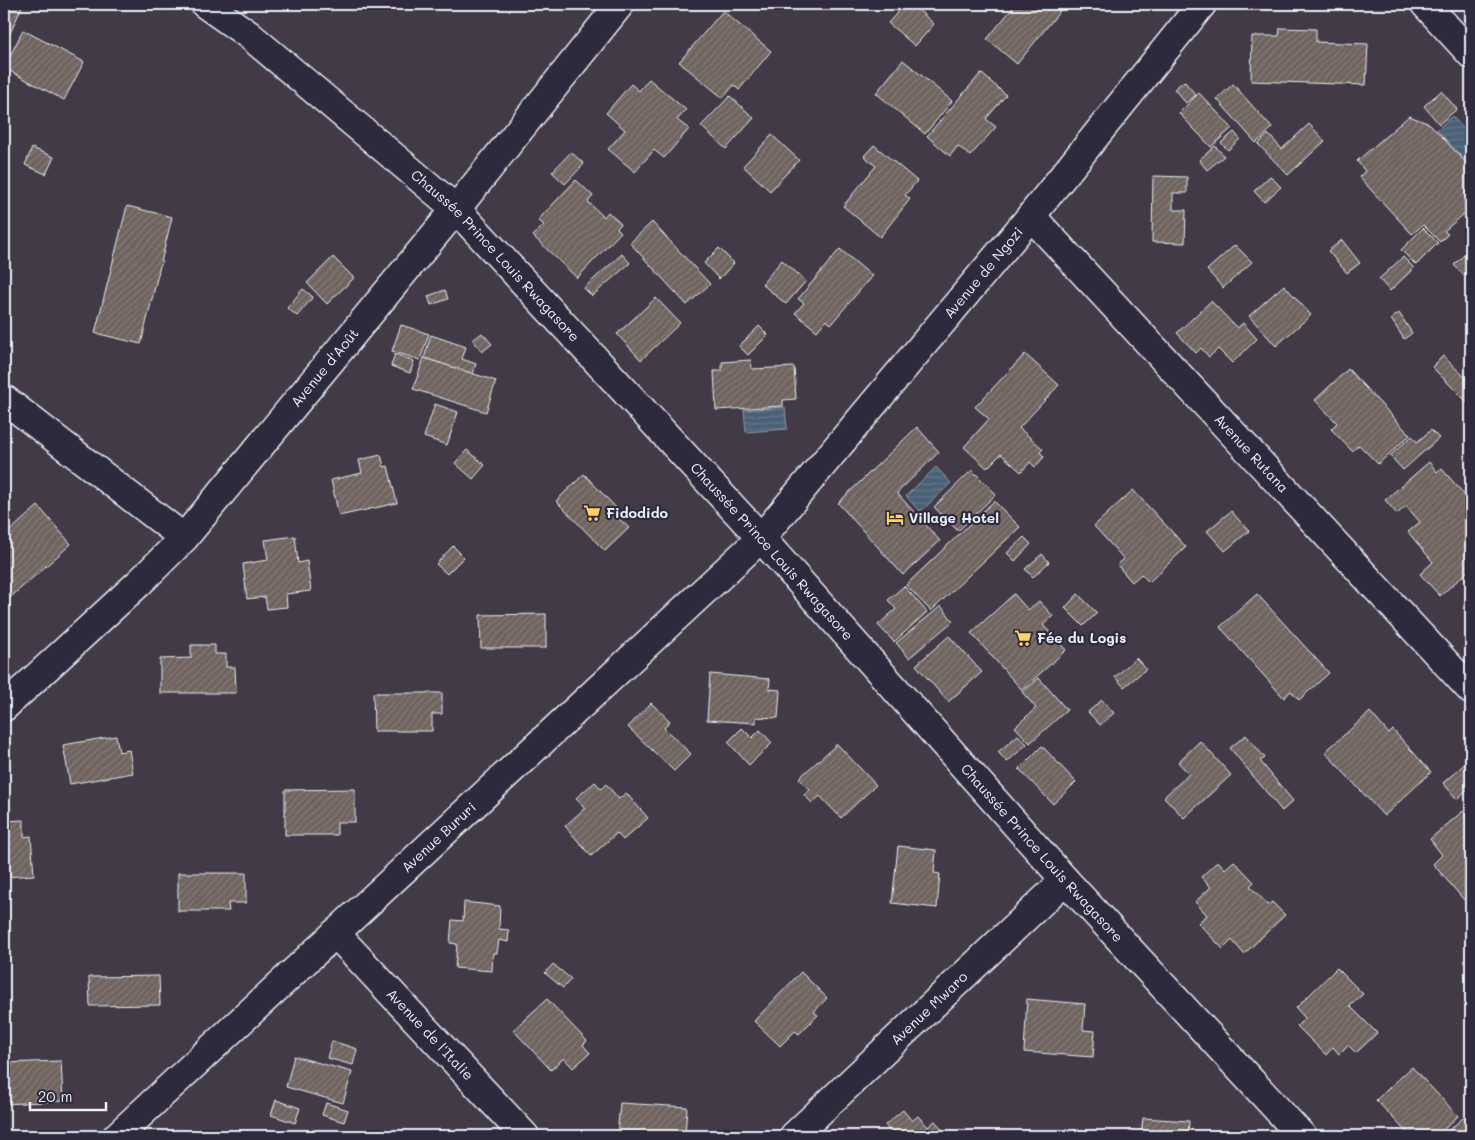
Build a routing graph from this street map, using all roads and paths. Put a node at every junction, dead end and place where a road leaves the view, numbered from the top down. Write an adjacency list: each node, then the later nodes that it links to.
1 (205, 4): 6 (street, Chaussée Prince Louis Rwagasore)
2 (620, 4): 6 (street, Avenue d'Août)
3 (1202, 4): 7 (street, Avenue de Ngozi)
4 (1425, 4): 5 (street)
5 (1471, 54)
6 (456, 209): 9 (street, Avenue d'Août); 10 (street, Chaussée Prince Louis Rwagasore)
7 (1031, 216): 10 (street, Avenue de Ngozi); 11 (street, Avenue Rutana)
8 (4, 399): 9 (street)
9 (184, 538): 12 (street, Avenue d'Août)
10 (761, 538): 13 (street, Chaussée Prince Louis Rwagasore); 14 (street, Avenue Bururi)
11 (1471, 690)
12 (4, 707)
13 (1065, 880): 17 (street, Avenue Mwaro); 18 (street, Chaussée Prince Louis Rwagasore)
14 (335, 933): 15 (street, Avenue Bururi); 16 (street, Avenue de l'Italie)
15 (117, 1136)
16 (525, 1136)
17 (794, 1136)
18 (1302, 1136)

